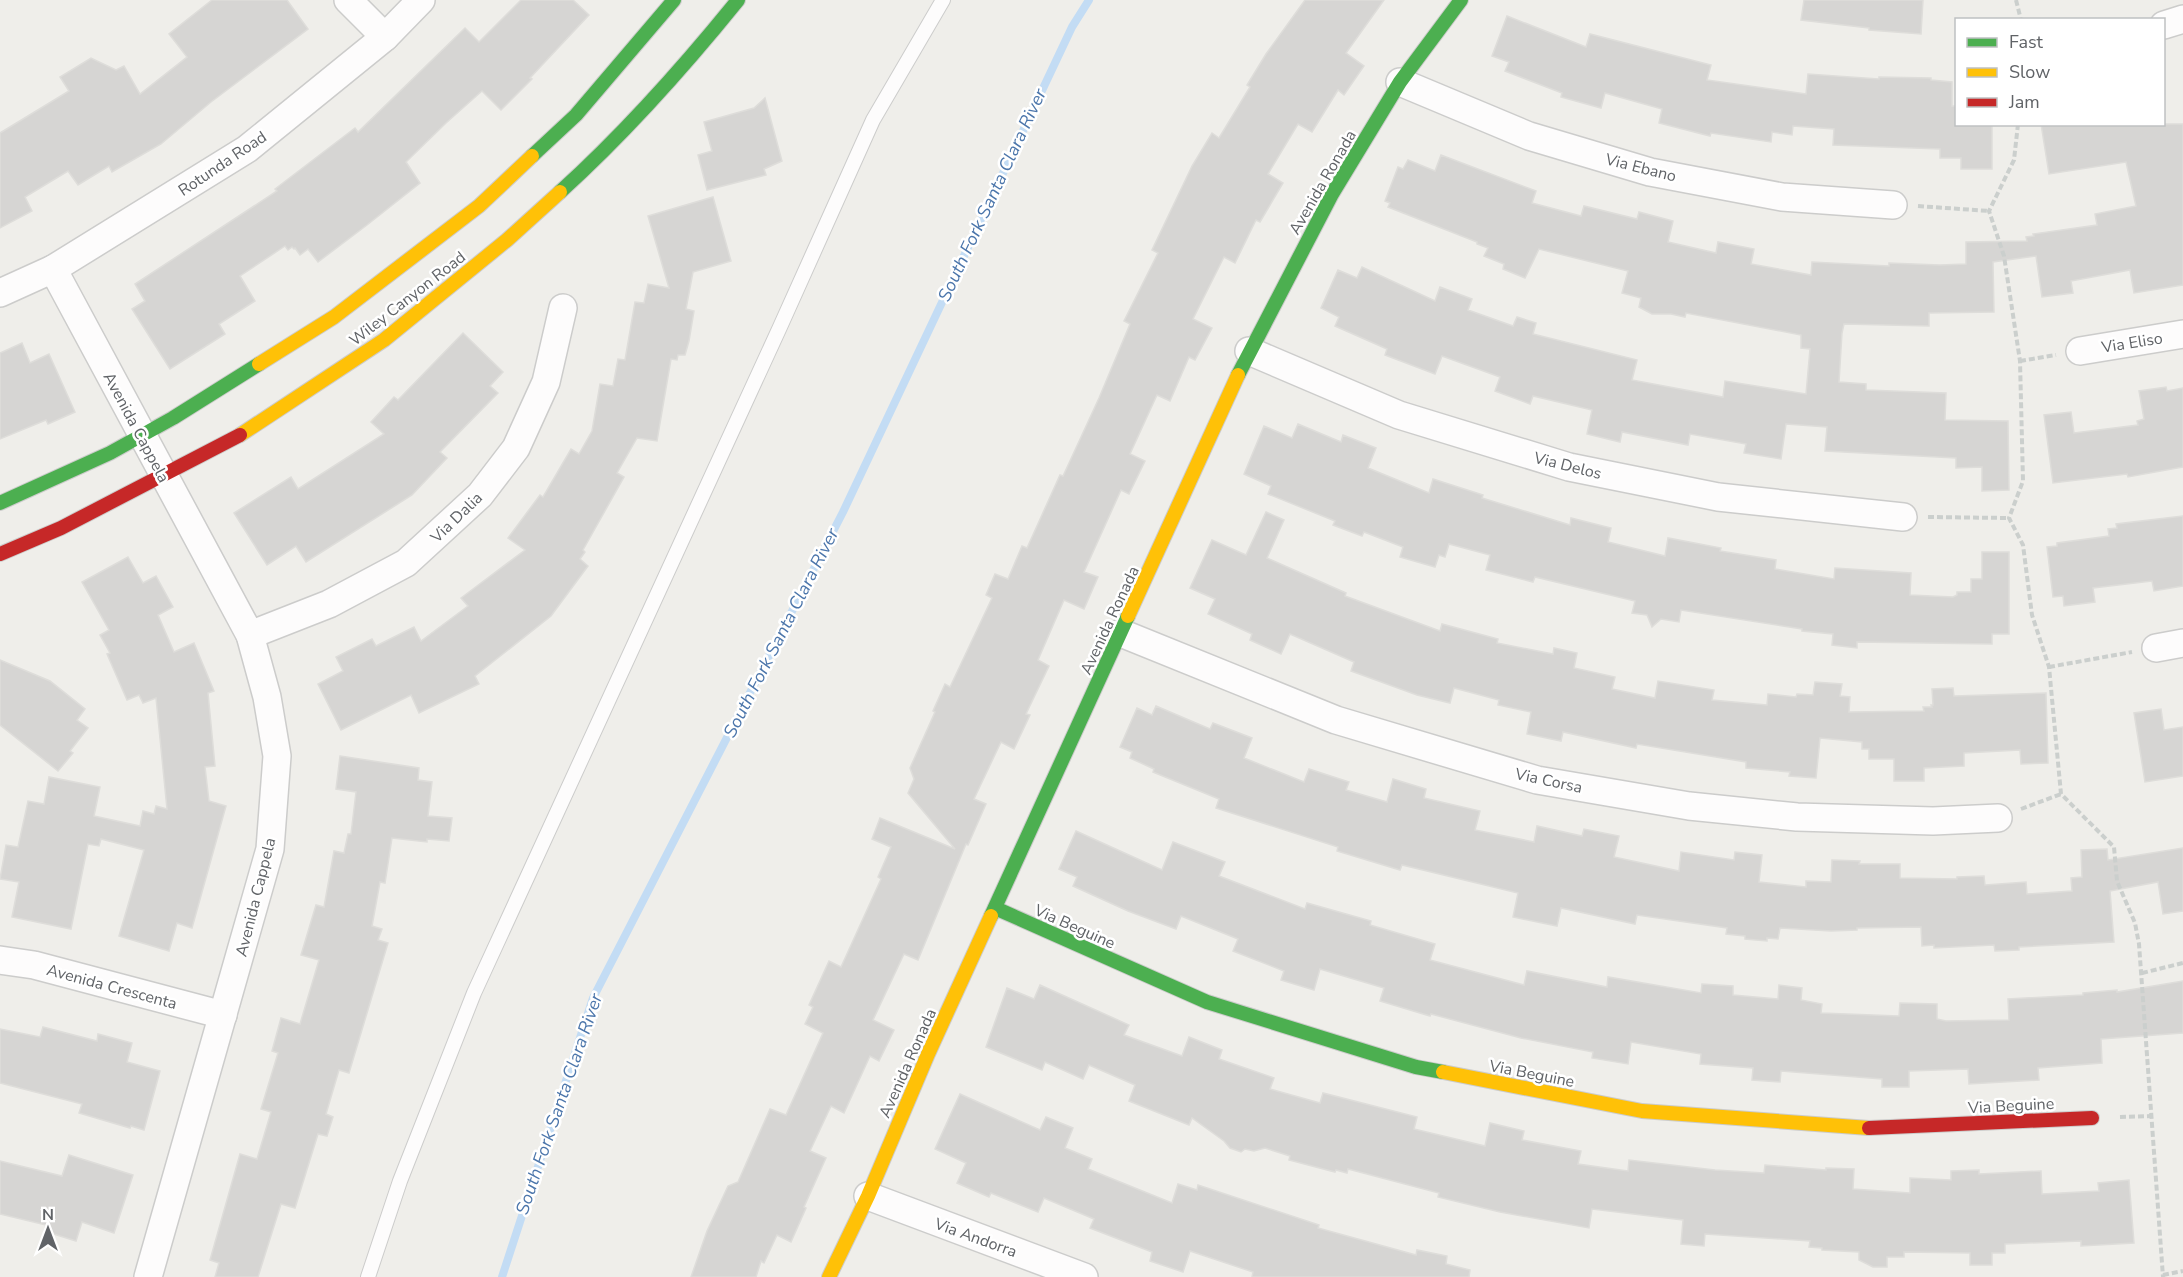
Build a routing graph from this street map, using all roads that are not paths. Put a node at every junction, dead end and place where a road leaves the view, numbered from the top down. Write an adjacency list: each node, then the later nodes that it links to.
1 (348, 0): 9 (street)
2 (420, 0): 9 (street, Rotunda Road)
3 (674, 0): 18 (street, Wiley Canyon Road)
4 (738, 0): 19 (street, Wiley Canyon Road)
5 (943, 0): 34 (lane)
6 (1461, 0): 10 (street, Avenida Ronada)
7 (2183, 19): 8 (street)
8 (2165, 24)
9 (385, 37): 12 (street, Rotunda Road)
10 (1400, 82): 11 (street, Via Ebano); 16 (street, Avenida Ronada)
11 (1893, 205)
12 (53, 269): 13 (street, Rotunda Road); 18 (street, Avenida Cappela)
13 (0, 293)
14 (563, 308): 24 (street, Via Dalia)
15 (2183, 334): 17 (street, Via Eliso)
16 (1249, 351): 21 (street, Via Delos); 23 (street, Avenida Ronada)
17 (2080, 351)
18 (142, 435): 19 (street, Avenida Cappela); 20 (street, Wiley Canyon Road)
19 (164, 476): 22 (street, Wiley Canyon Road); 24 (street, Avenida Cappela)
20 (0, 503)
21 (1903, 517)
22 (0, 554)
23 (1121, 633): 27 (street, Via Corsa); 28 (street, Avenida Ronada)
24 (250, 635): 30 (street, Avenida Cappela)
25 (2183, 643): 26 (street)
26 (2156, 648)
27 (1998, 818)
28 (995, 908): 31 (street, Via Beguine); 32 (street, Avenida Ronada)
29 (0, 960): 30 (street, Avenida Crescenta)
30 (223, 1015): 33 (street, Avenida Cappela)
31 (2092, 1118)
32 (868, 1196): 35 (street, Avenida Ronada); 36 (street, Via Andorra)
33 (148, 1277)
34 (368, 1277)
35 (829, 1277)
36 (1084, 1277)

